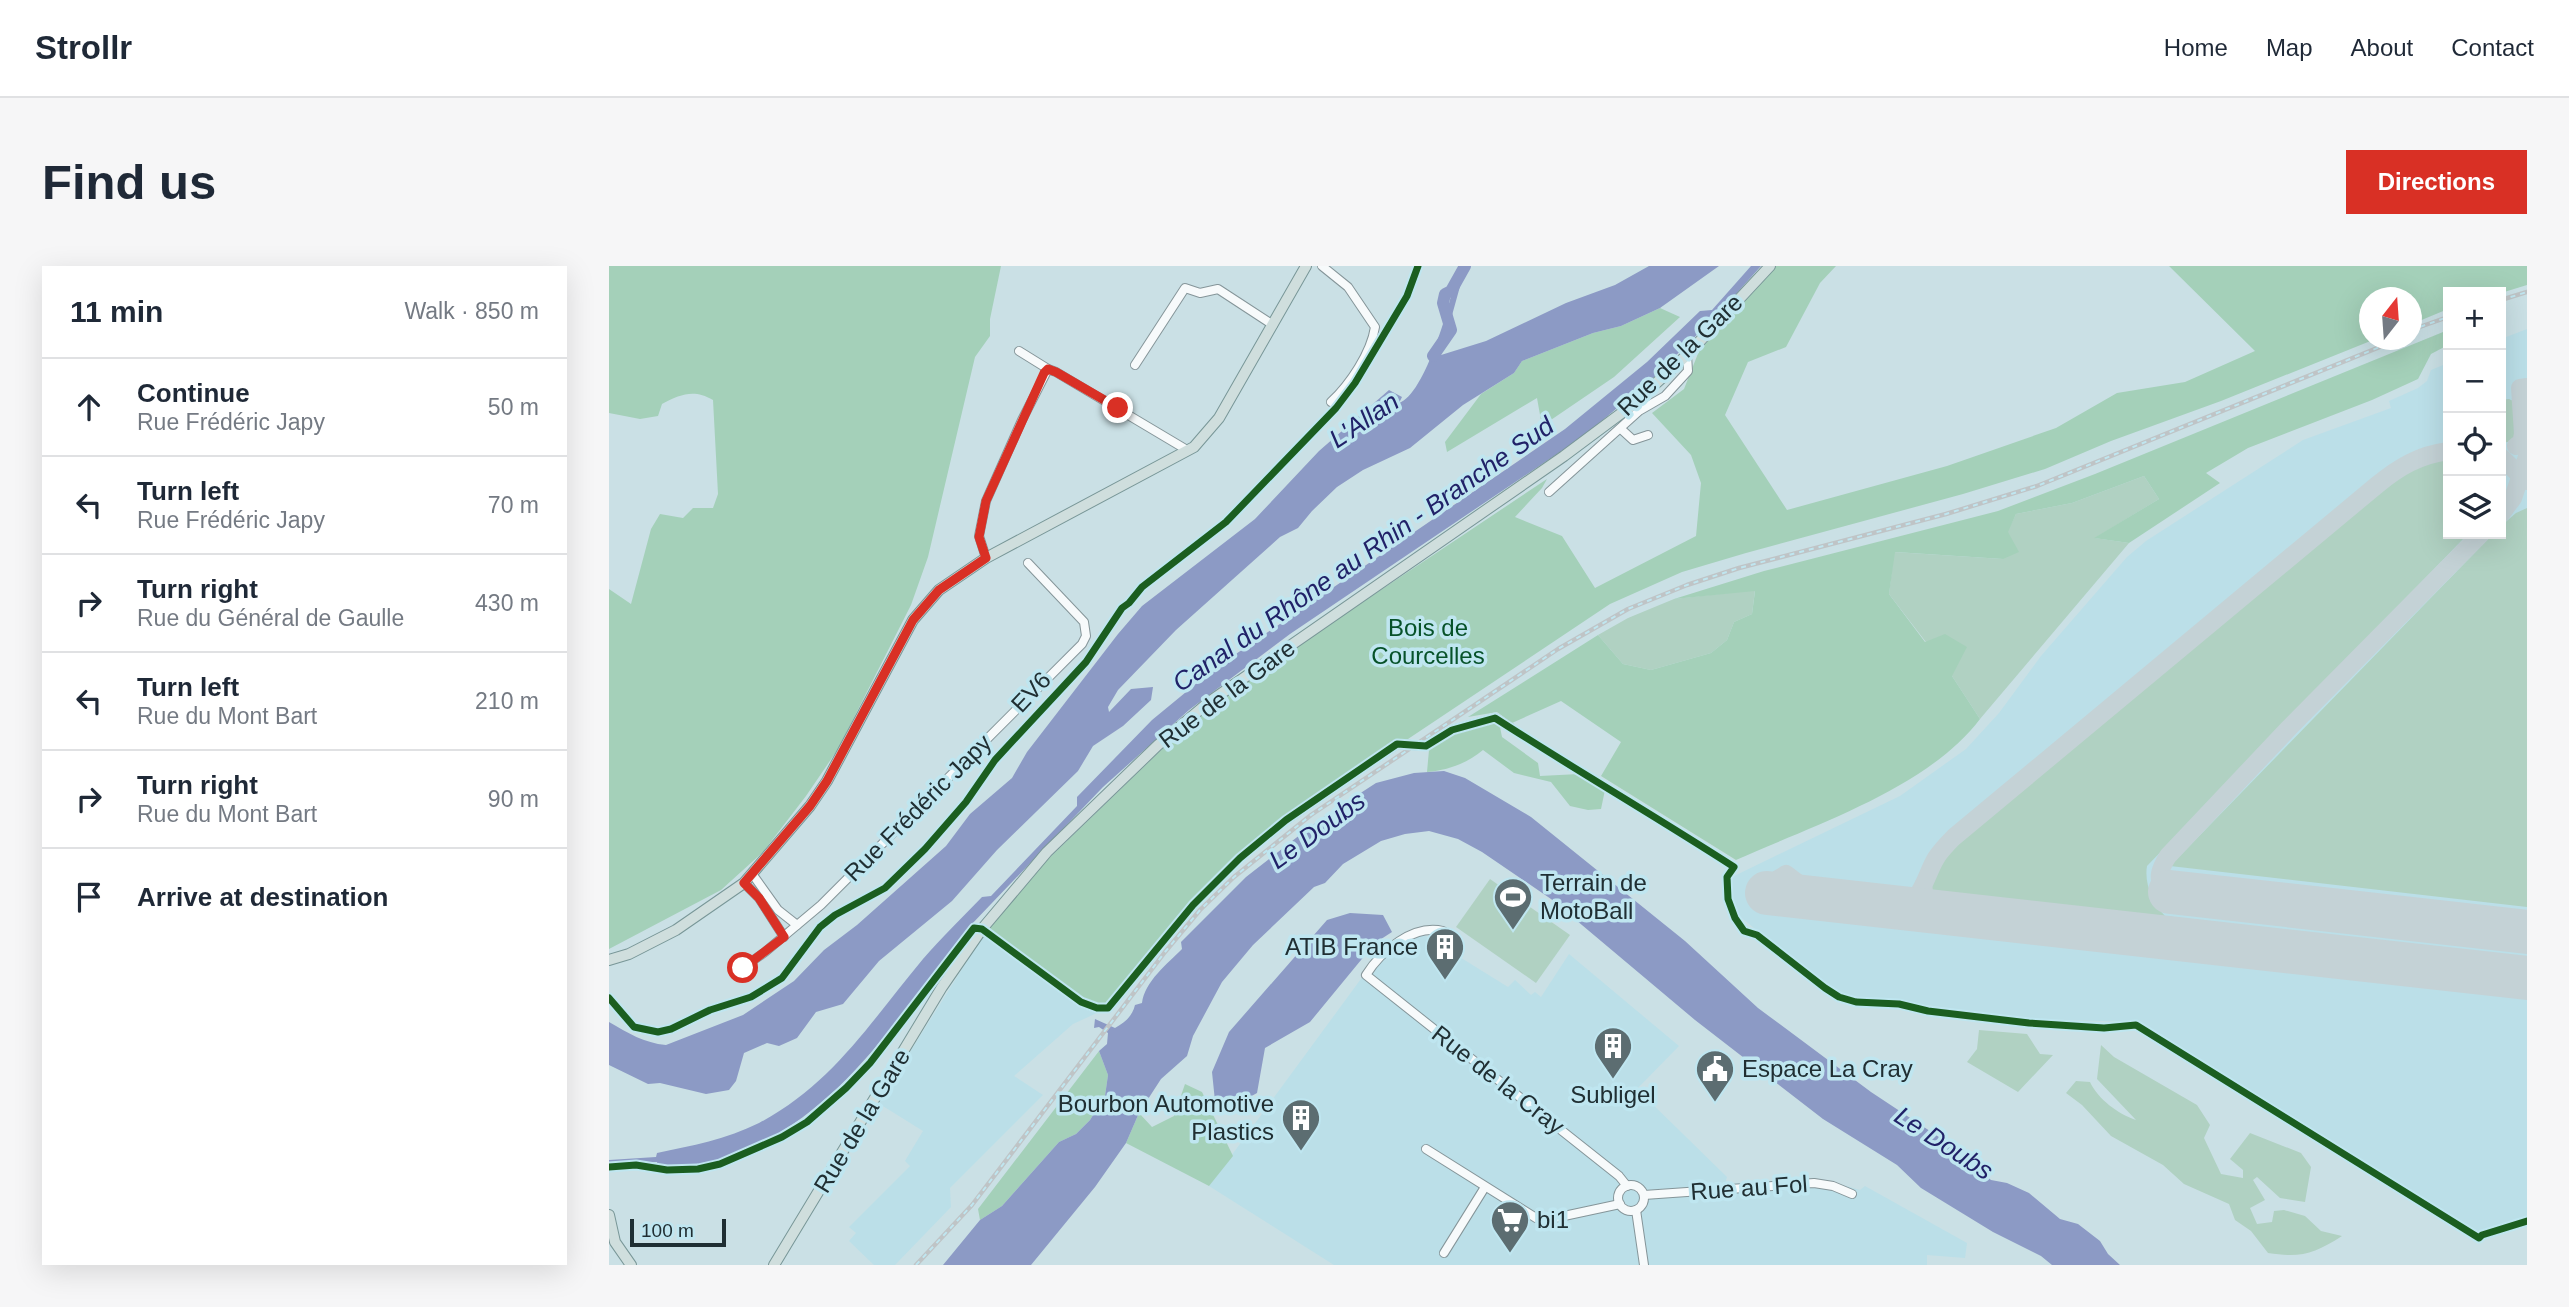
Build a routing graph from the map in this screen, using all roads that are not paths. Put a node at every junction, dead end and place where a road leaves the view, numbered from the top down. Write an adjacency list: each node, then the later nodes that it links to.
1 (1306, 266): 4 (main road)
2 (1322, 266): 9 (street)
3 (1770, 266): 6 (main road, Rue de la Gare)
4 (1273, 325): 7 (street); 13 (main road)
5 (1019, 351): 8 (street)
6 (1687, 355): 10 (main road, Rue de la Gare); 10 (street)
7 (1135, 365)
8 (1048, 369): 13 (street); 15 (street)
9 (1331, 402)
10 (1635, 408): 11 (street); 21 (main road, Rue de la Gare)
11 (1622, 429): 12 (street); 14 (street)
12 (1648, 435)
13 (1187, 450): 15 (main road)
14 (1549, 492)
15 (986, 558): 18 (main road)
16 (1028, 563): 20 (street, Rue Frédéric Japy)
17 (1511, 728): 21 (street)
18 (753, 875): 19 (main road); 20 (street)
19 (744, 883): 23 (street); 24 (main road)
20 (797, 925): 23 (street, Rue Frédéric Japy)
21 (982, 929): 37 (main road, Rue de la Gare)
22 (1443, 930): 27 (street, Rue de la Cray)
23 (784, 937): 25 (street, Rue Frédéric Japy)
24 (609, 960)
25 (735, 973)
26 (1426, 1149): 28 (street)
27 (1627, 1186): 30 (street); 31 (street)
28 (1485, 1187): 31 (street); 34 (street)
29 (1852, 1194): 30 (street, Rue au Fol)
30 (1644, 1195): 32 (street)
31 (1620, 1204): 32 (street)
32 (1636, 1210): 35 (street)
33 (609, 1215): 36 (main road)
34 (1444, 1253)
35 (1645, 1263)
36 (631, 1265)
37 (774, 1265)

